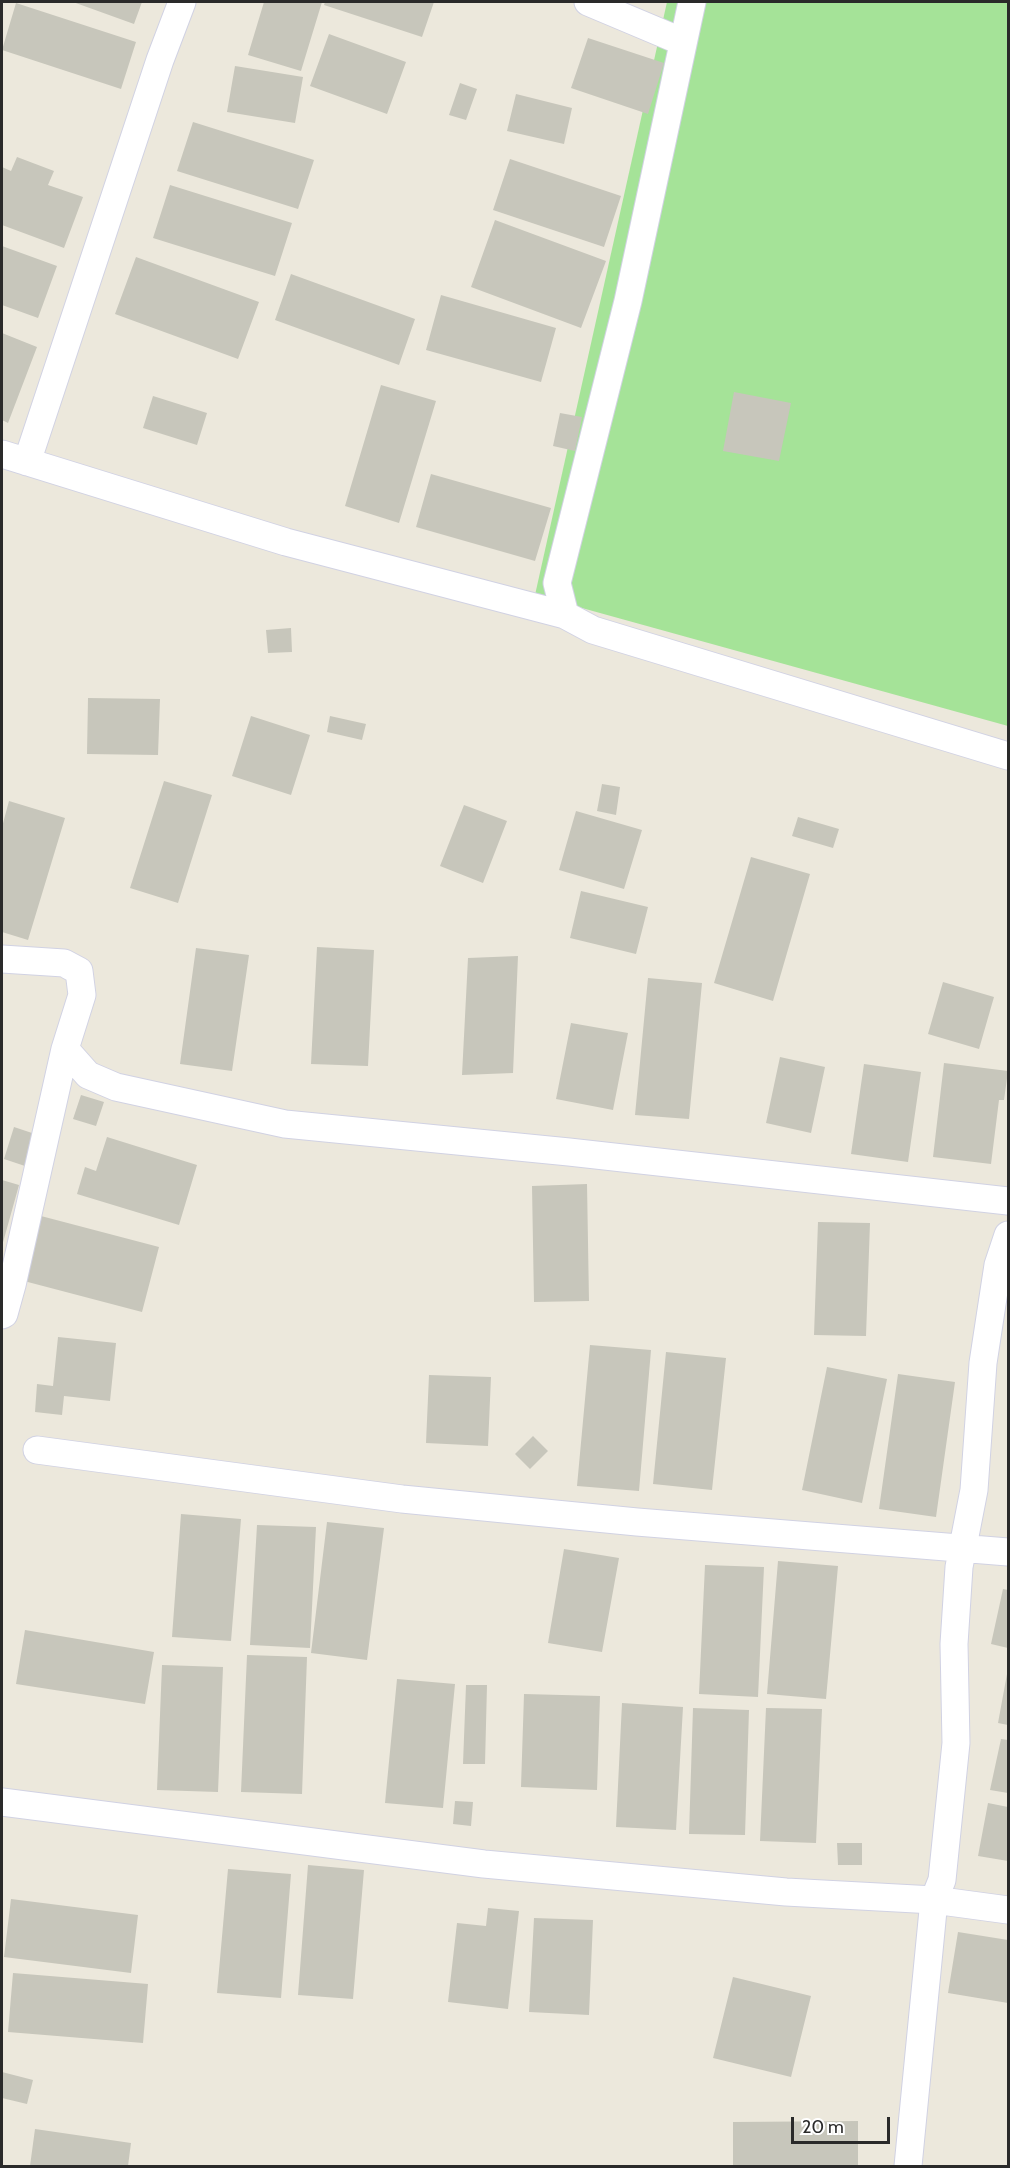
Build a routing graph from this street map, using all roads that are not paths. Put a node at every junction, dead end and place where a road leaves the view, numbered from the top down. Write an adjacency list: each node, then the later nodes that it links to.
1 (182, 2): 6 (street)
2 (588, 2): 4 (street)
3 (693, 2): 4 (street)
4 (683, 42): 7 (street)
5 (2, 454): 6 (street)
6 (27, 462): 7 (street)
7 (565, 615): 8 (street)
8 (1008, 756)
9 (2, 959): 10 (street)
10 (65, 1049): 11 (street); 13 (street)
11 (1008, 1201)
12 (1008, 1235): 15 (street)
13 (2, 1315)
14 (37, 1450): 15 (street)
15 (963, 1548): 16 (street); 18 (street)
16 (1008, 1552)
17 (2, 1802): 18 (street)
18 (934, 1900): 19 (street); 20 (street)
19 (1008, 1910)
20 (908, 2166)

